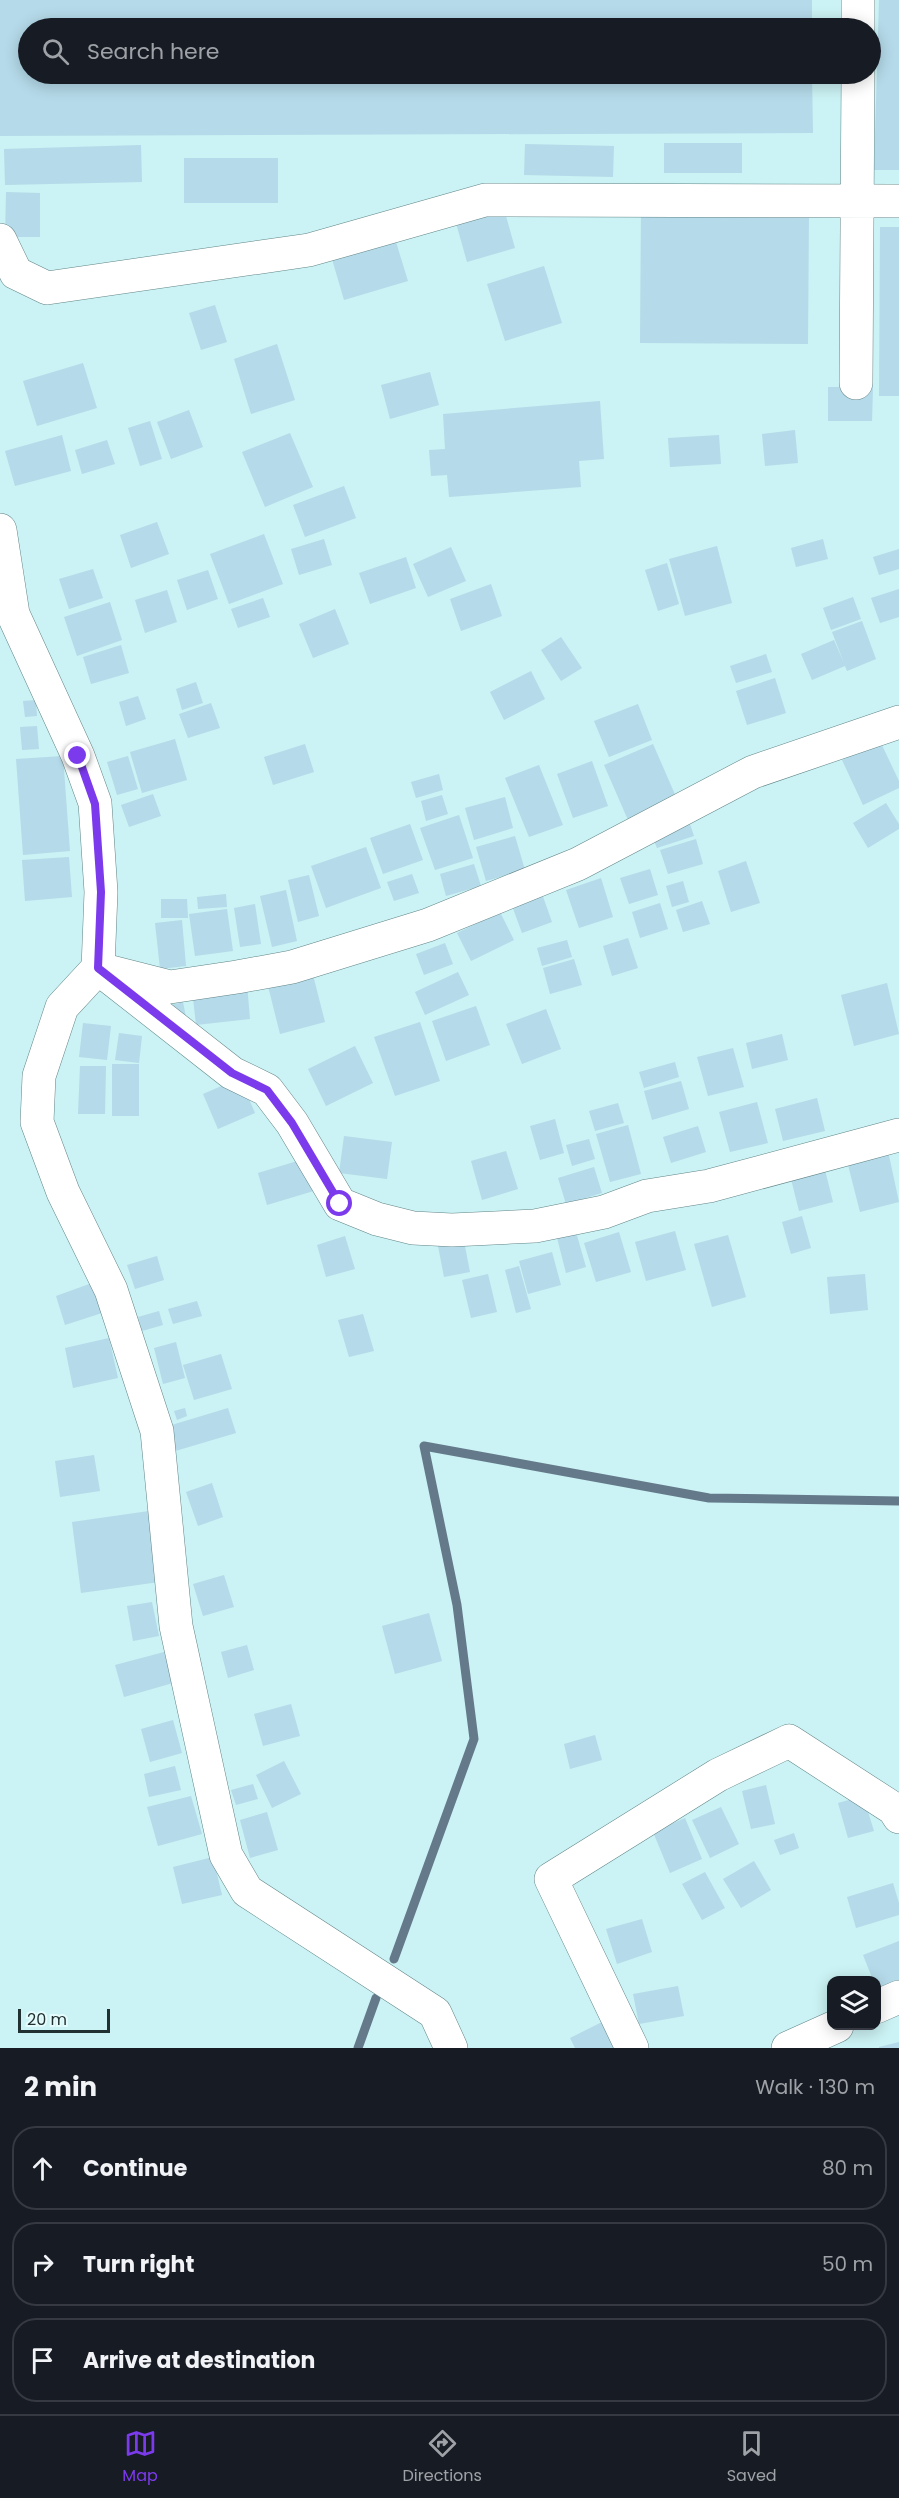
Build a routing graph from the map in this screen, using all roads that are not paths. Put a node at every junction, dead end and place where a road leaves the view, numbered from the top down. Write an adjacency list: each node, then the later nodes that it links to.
1 (858, 0): 2 (street)
2 (858, 18)
3 (858, 84): 4 (street)
4 (857, 201): 5 (street); 6 (street); 7 (street)
5 (899, 201)
6 (0, 240)
7 (856, 383)
8 (0, 530): 10 (street)
9 (899, 722): 10 (street)
10 (98, 968): 11 (street); 16 (street)
11 (899, 1135)
12 (899, 1817): 17 (street)
13 (899, 1997): 14 (street)
14 (881, 2005)
15 (827, 2030): 18 (street)
16 (450, 2048)
17 (632, 2048)
18 (788, 2048)

